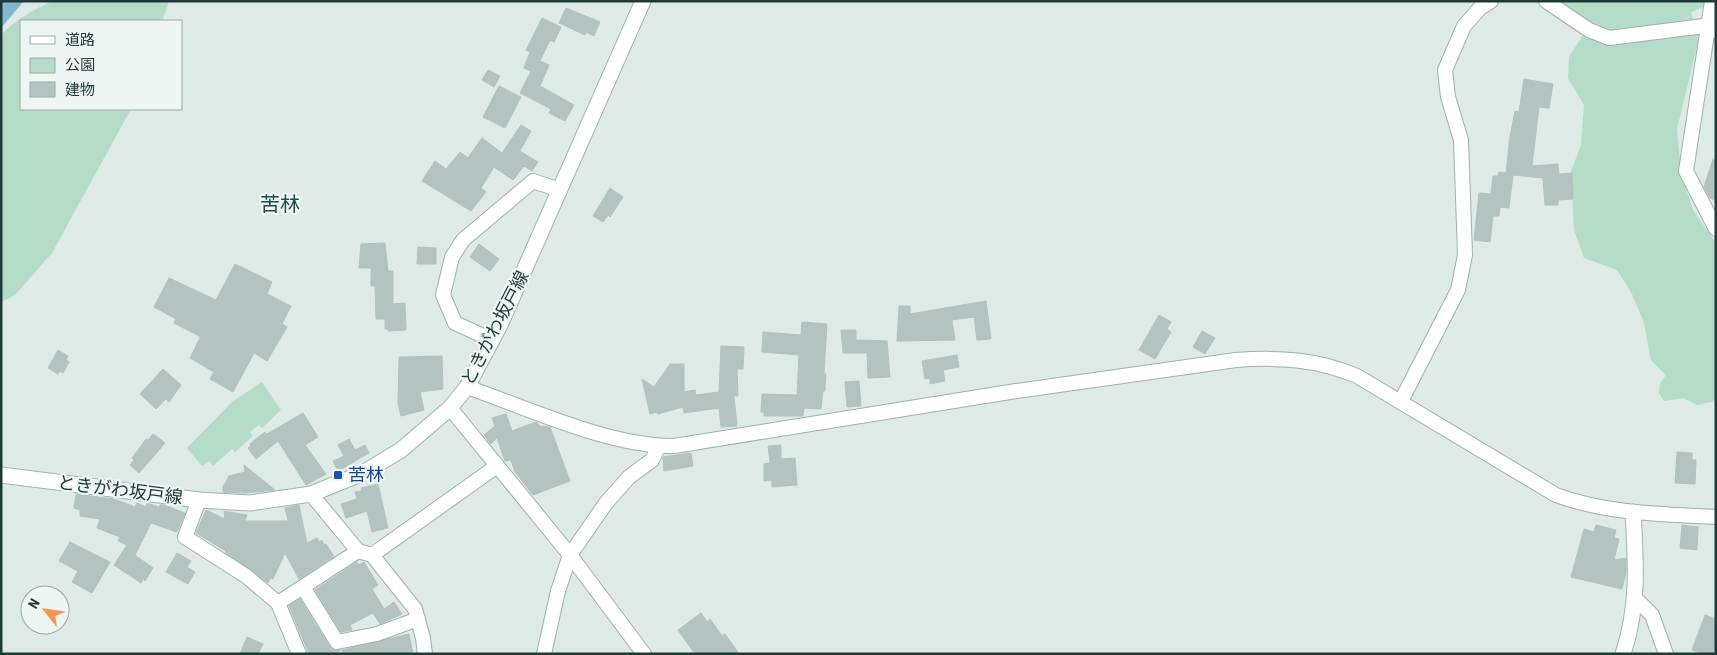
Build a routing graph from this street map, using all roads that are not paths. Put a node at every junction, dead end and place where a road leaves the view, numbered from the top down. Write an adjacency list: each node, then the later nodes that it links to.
1 (643, 1): 6 (main road, ときがわ坂戸線)
2 (1491, 1): 10 (street)
3 (1546, 1): 5 (street)
4 (1712, 1): 5 (street)
5 (1712, 31): 7 (street)
6 (560, 190): 8 (main road, ときがわ坂戸線); 8 (street)
7 (1716, 229)
8 (492, 340): 9 (main road, ときがわ坂戸線)
9 (467, 387): 11 (main road, ときがわ坂戸線); 12 (street)
10 (1401, 401): 12 (street); 17 (street)
11 (450, 408): 13 (street); 15 (main road, ときがわ坂戸線)
12 (659, 446): 21 (street)
13 (497, 466): 20 (street); 21 (street)
14 (1, 475): 16 (main road, ときがわ坂戸線)
15 (311, 494): 16 (main road, ときがわ坂戸線); 19 (street)
16 (198, 500): 24 (street)
17 (1633, 512): 18 (street); 23 (main road)
18 (1716, 516)
19 (358, 551): 20 (street); 22 (street)
20 (372, 555): 25 (street)
21 (570, 555): 28 (street); 29 (street)
22 (303, 587): 24 (street); 25 (street)
23 (1635, 598): 30 (main road); 31 (street)
24 (278, 603): 26 (street)
25 (418, 619): 27 (street)
26 (299, 654)
27 (425, 654)
28 (544, 654)
29 (644, 654)
30 (1623, 654)
31 (1666, 654)

